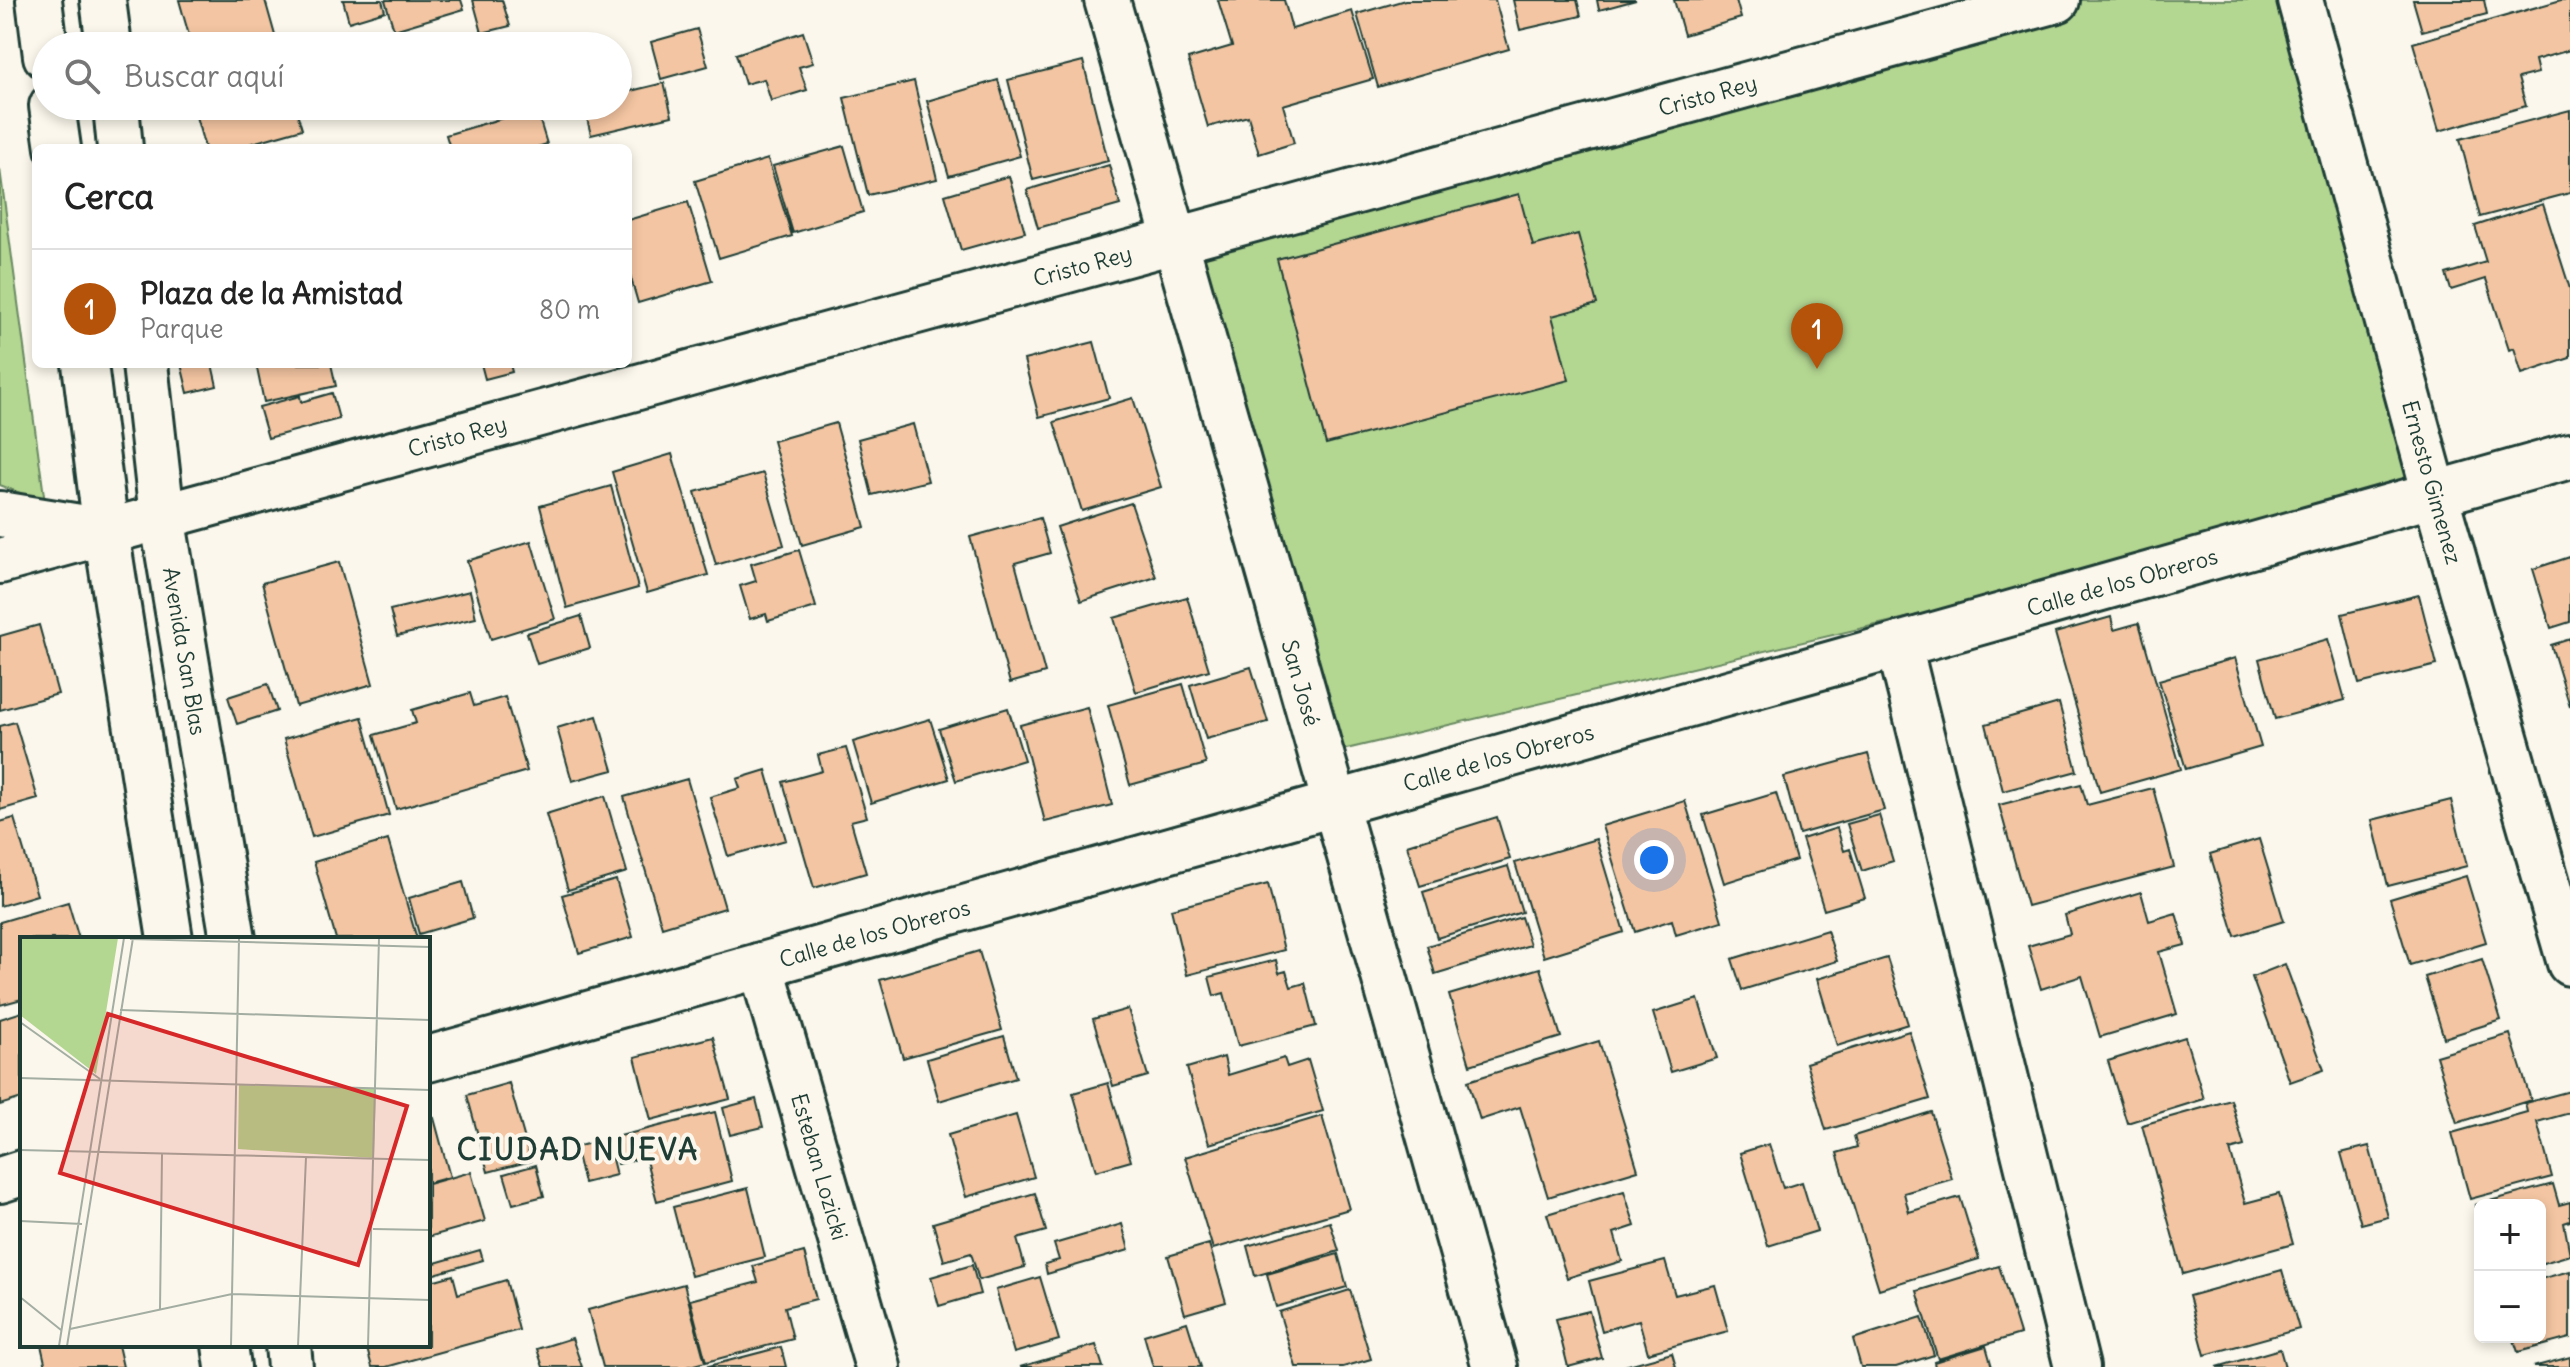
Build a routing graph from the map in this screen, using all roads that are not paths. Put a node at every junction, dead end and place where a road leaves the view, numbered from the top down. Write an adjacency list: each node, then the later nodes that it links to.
1 (39, 0): 6 (street)
2 (103, 0): 7 (street)
3 (1107, 0): 12 (street, San José)
4 (2057, 0): 12 (street, Cristo Rey)
5 (2300, 0): 16 (street, Ernesto Gimenez)
6 (43, 32)
7 (107, 32)
8 (54, 120): 10 (street)
9 (117, 120): 11 (street)
10 (57, 144)
11 (120, 144)
12 (1176, 240): 18 (street, Cristo Rey); 22 (street, San José)
13 (86, 368): 19 (street)
14 (145, 368): 18 (street, Avenida San Blas)
15 (2570, 456): 16 (street, Calle de los Obreros)
16 (2435, 494): 21 (street, Calle de los Obreros); 25 (street, Ernesto Gimenez)
17 (0, 514): 19 (street)
18 (162, 516): 19 (street, Cristo Rey); 24 (street, Avenida San Blas)
19 (106, 531): 20 (street, Cristo Rey); 23 (street)
20 (0, 561)
21 (1899, 645): 22 (street, Calle de los Obreros); 36 (street)
22 (1337, 803): 26 (street, Calle de los Obreros); 35 (street, San José)
23 (170, 937)
24 (233, 937)
25 (2570, 963)
26 (761, 965): 27 (street, Calle de los Obreros); 34 (street, Esteban Lozicki)
27 (430, 1058)
28 (20, 1174): 29 (street)
29 (0, 1180)
30 (225, 1347): 32 (street)
31 (288, 1347): 33 (street)
32 (228, 1367)
33 (290, 1367)
34 (878, 1367)
35 (1495, 1367)
36 (2077, 1367)

